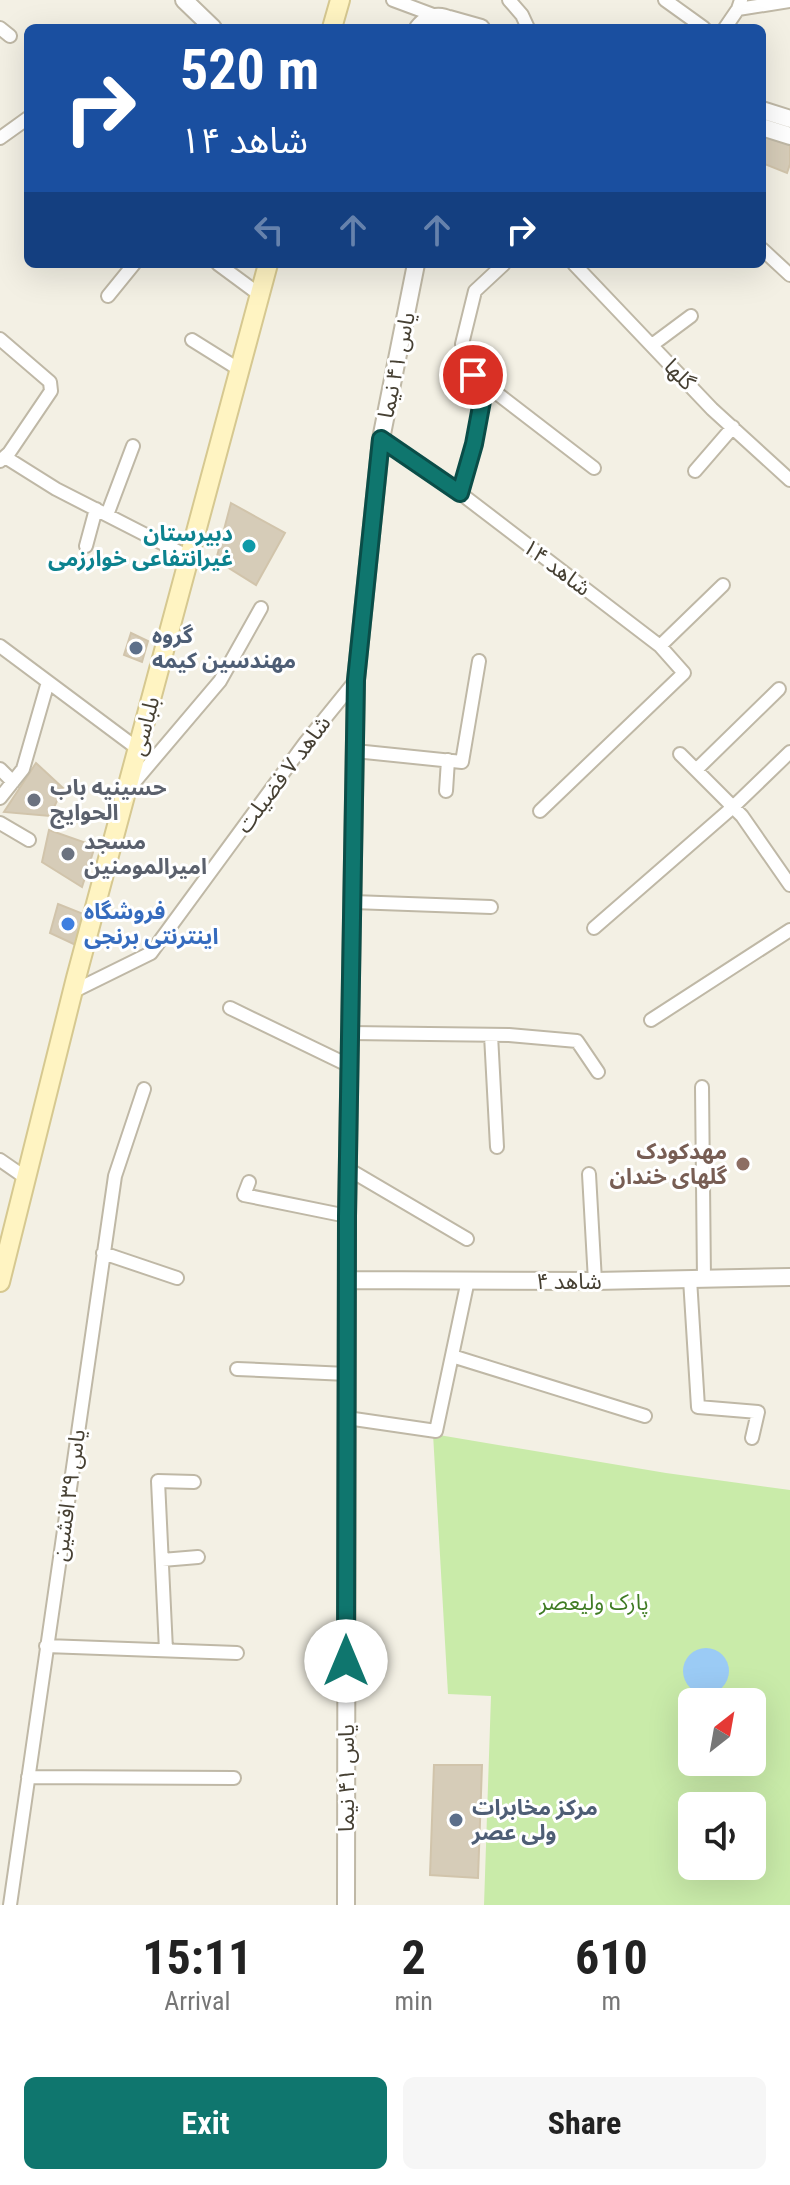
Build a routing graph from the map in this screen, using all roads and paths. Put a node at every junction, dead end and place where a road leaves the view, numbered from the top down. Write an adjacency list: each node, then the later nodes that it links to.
1 (184, 0): 9 (street)
2 (340, 0): 10 (main road)
3 (393, 0): 8 (street)
4 (509, 0): 12 (street)
5 (665, 0): 13 (street)
6 (790, 1): 7 (street)
7 (740, 5): 14 (street)
8 (448, 21): 11 (street)
9 (209, 24)
10 (335, 24)
11 (421, 24)
12 (526, 24)
13 (698, 24)
14 (728, 24)
15 (766, 111): 16 (street)
16 (790, 119)
17 (24, 121): 20 (street)
18 (766, 128): 19 (street)
19 (790, 136)
20 (0, 138)
21 (766, 253): 28 (street)
22 (131, 268): 30 (street)
23 (223, 268): 29 (street)
24 (267, 268): 29 (main road, بلباسی)
25 (415, 268): 38 (street, یاس ۴۱ نیما)
26 (500, 268): 36 (street)
27 (578, 268): 34 (street, گلها)
28 (790, 275)
29 (260, 295): 35 (main road, بلباسی)
30 (108, 296)
31 (691, 316): 34 (street)
32 (0, 339): 40 (street)
33 (192, 340): 35 (street)
34 (652, 345): 37 (street, گلها)
35 (240, 370): 47 (main road, بلباسی)
36 (473, 375): 41 (street); 44 (street)
37 (733, 427): 42 (street); 43 (street, گلها)
38 (381, 439): 44 (street, شاهد ۱۴); 53 (street, یاس ۴۱ نیما)
39 (133, 446): 45 (street)
40 (3, 459): 45 (street)
41 (594, 468)
42 (695, 471)
43 (790, 480)
44 (460, 493): 51 (street, شاهد ۱۴)
45 (102, 512): 46 (street); 47 (street)
46 (86, 546)
47 (189, 557): 56 (main road, بلباسی)
48 (723, 585): 51 (street)
49 (261, 608): 64 (street)
50 (0, 646): 54 (street)
51 (660, 646): 68 (street, شاهد ۱۴)
52 (479, 661): 60 (street)
53 (356, 680): 57 (street, یاس ۴۱ نیما); 76 (street, شاهد ۷ فضیلت)
54 (48, 682): 56 (street); 63 (street)
55 (779, 689): 62 (street)
56 (138, 749): 64 (main road, بلباسی)
57 (355, 751): 60 (street); 72 (street, یاس ۴۱ نیما)
58 (790, 752): 67 (street)
59 (680, 754): 62 (street)
60 (448, 760): 65 (street)
61 (0, 769): 63 (street)
62 (696, 770): 67 (street)
63 (13, 782): 66 (street)
64 (126, 791): 76 (main road, بلباسی)
65 (446, 791)
66 (0, 798)
67 (733, 807): 71 (street); 74 (street)
68 (540, 811)
69 (0, 823): 70 (street)
70 (29, 840)
71 (790, 885)
72 (353, 902): 73 (street); 79 (street, یاس ۴۱ نیما)
73 (491, 907)
74 (594, 928)
75 (790, 930): 78 (street)
76 (72, 992): 89 (main road, بلباسی)
77 (230, 1008): 81 (street)
78 (651, 1020)
79 (350, 1033): 80 (street); 81 (street, یاس ۴۱ نیما)
80 (491, 1035): 82 (street); 85 (street)
81 (350, 1066): 87 (street, یاس ۴۱ نیما)
82 (598, 1072)
83 (702, 1087): 96 (street)
84 (144, 1089): 93 (street, یاس ۳۹ افشین)
85 (497, 1147)
86 (0, 1160): 89 (street)
87 (348, 1169): 91 (street, یاس ۴۱ نیما); 92 (street)
88 (589, 1174): 99 (street)
89 (26, 1178): 100 (main road, بلباسی)
90 (249, 1182): 91 (street)
91 (347, 1216): 97 (street, یاس ۴۱ نیما)
92 (467, 1239)
93 (103, 1253): 95 (street); 110 (street, یاس ۳۹ افشین)
94 (790, 1277): 96 (street, شاهد ۴)
95 (177, 1278)
96 (697, 1279): 99 (street, شاهد ۴); 106 (street)
97 (347, 1280): 98 (street, شاهد ۴); 103 (street, یاس ۴۱ نیما)
98 (468, 1280): 99 (street, شاهد ۴); 101 (street)
99 (595, 1281)
100 (0, 1282)
101 (452, 1356): 104 (street); 105 (street)
102 (237, 1369): 103 (street)
103 (347, 1374): 105 (street, یاس ۴۱ نیما)
104 (645, 1416)
105 (347, 1418): 116 (street, یاس ۴۱ نیما)
106 (752, 1438)
107 (194, 1482): 109 (street)
108 (198, 1557): 109 (street)
109 (162, 1560): 111 (street)
110 (46, 1646): 111 (street); 113 (street, یاس ۳۹ افشین)
111 (166, 1650): 112 (street)
112 (237, 1653)
113 (28, 1777): 114 (street); 115 (street, یاس ۳۹ افشین)
114 (234, 1778)
115 (10, 1905)
116 (346, 1905)

